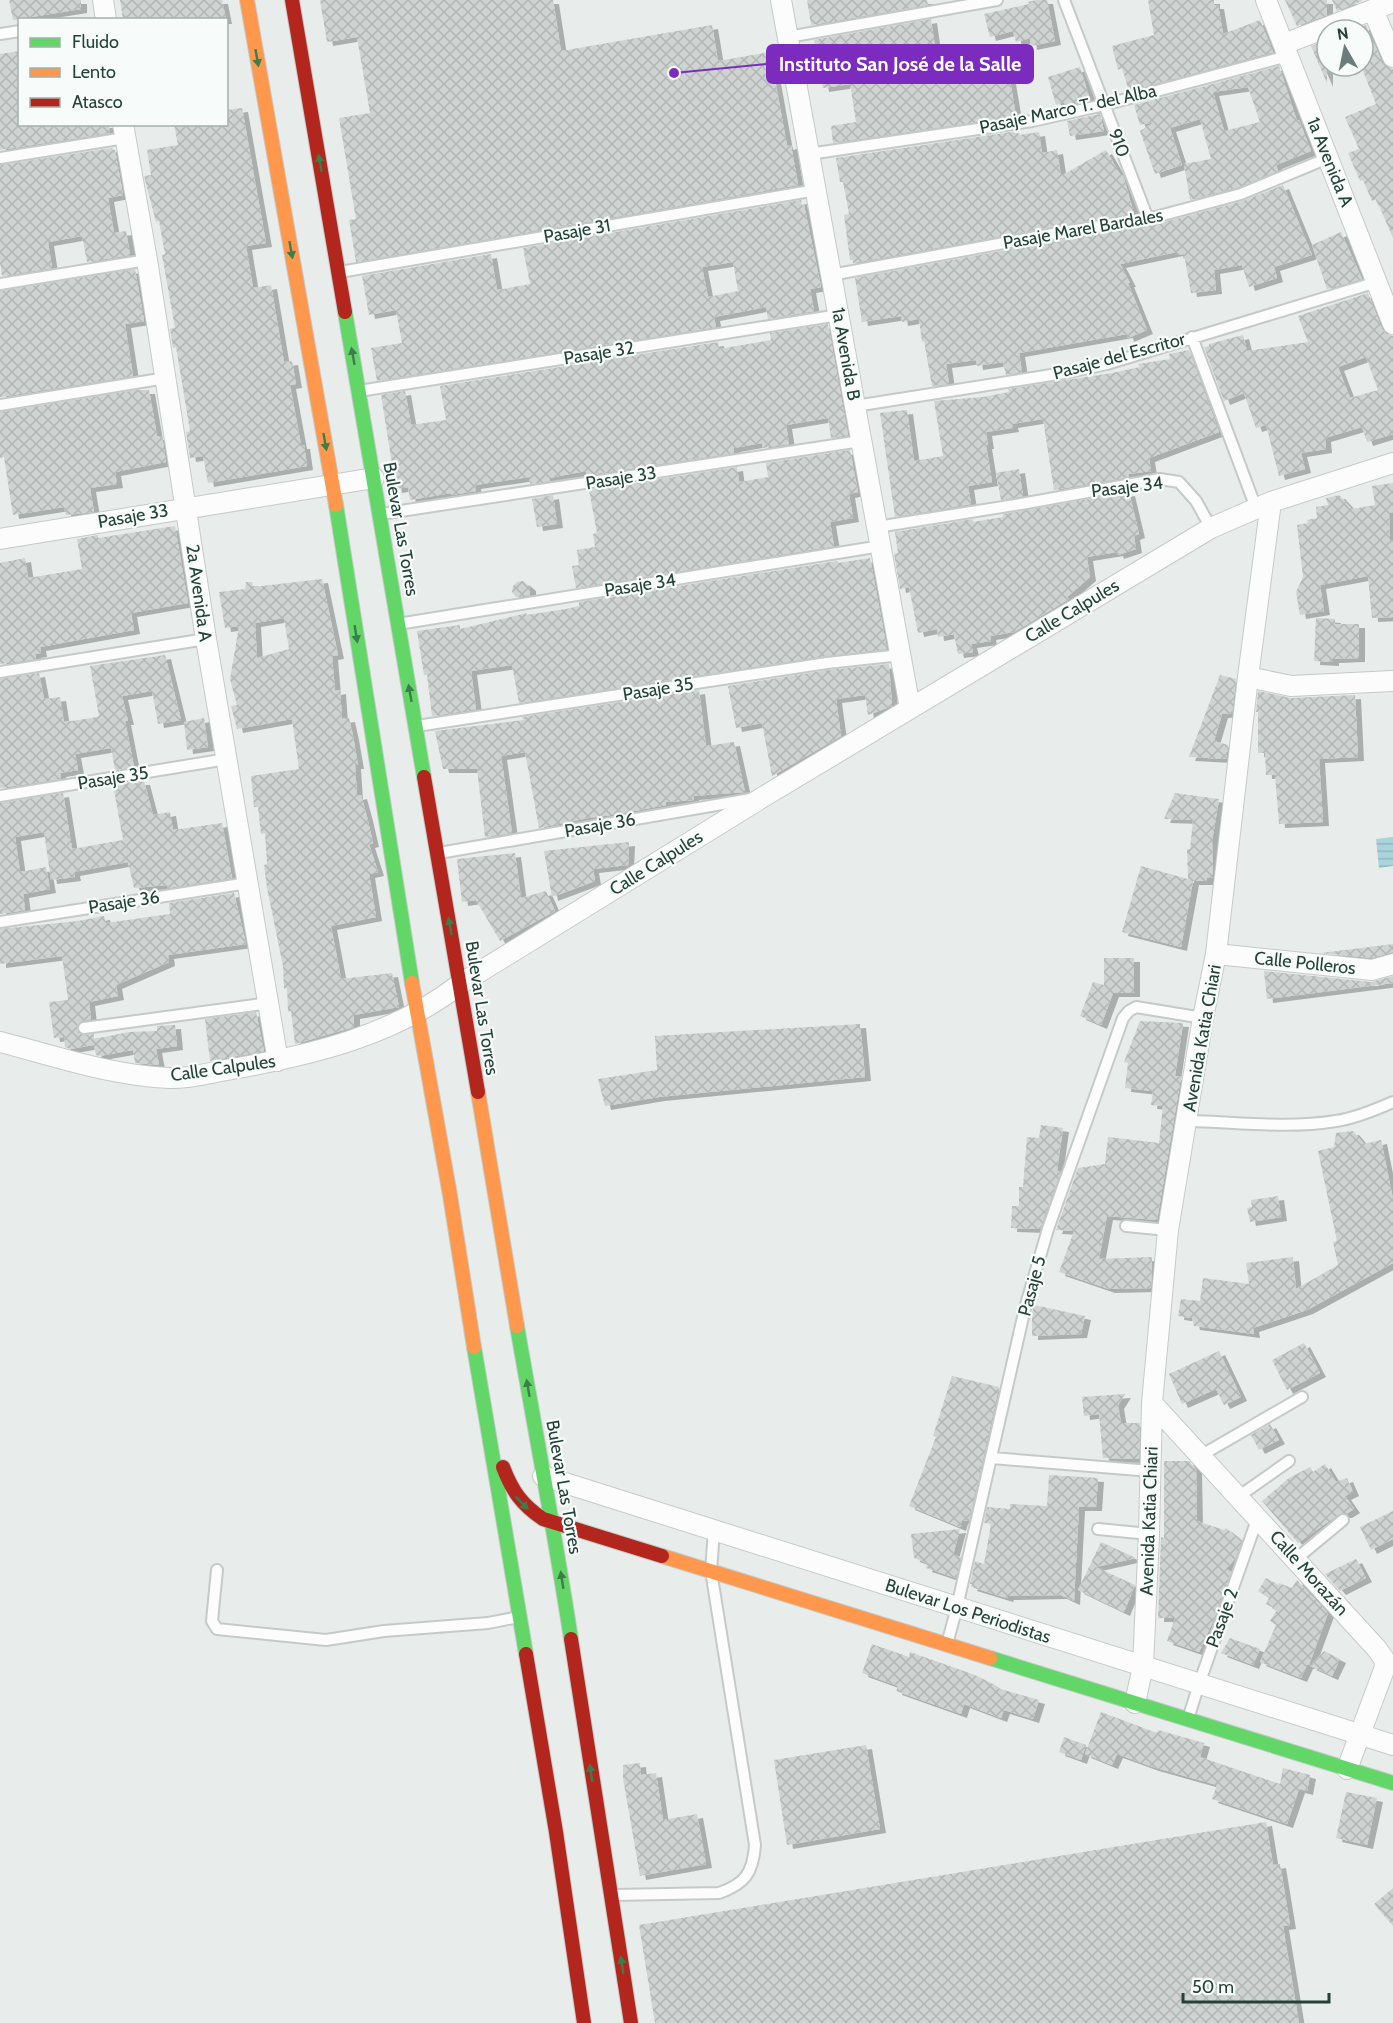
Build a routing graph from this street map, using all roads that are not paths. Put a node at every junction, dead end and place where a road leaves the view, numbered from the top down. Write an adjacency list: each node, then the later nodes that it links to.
1 (247, 0): 36 (street, one-way to 36)
2 (292, 0): 22 (street, Bulevar Las Torres, one-way to 2)
3 (781, 0): 11 (street, 1a Avenida B)
4 (997, 0): 11 (lane)
5 (1064, 0): 14 (lane, 910)
6 (1266, 0): 12 (street, 1a Avenida A)
7 (1393, 2): 8 (street)
8 (1373, 10): 12 (street); 13 (street)
9 (18, 31): 10 (lane)
10 (0, 34)
11 (788, 37): 16 (street, 1a Avenida B)
12 (1286, 50): 14 (lane, Pasaje Marco T. del Alba); 18 (street, 1a Avenida A)
13 (1393, 57)
14 (1104, 105): 16 (lane, Pasaje Marco T. del Alba); 20 (lane, 910)
15 (124, 131): 17 (lane); 21 (street, 2a Avenida A)
16 (809, 154): 19 (street, 1a Avenida B)
17 (0, 158)
18 (1328, 158): 20 (lane, Pasaje Marel Bardales); 24 (street, 1a Avenida A)
19 (816, 190): 22 (lane, Pasaje 31); 23 (street, 1a Avenida B)
20 (1148, 219): 23 (lane, Pasaje Marel Bardales)
21 (147, 260): 25 (lane); 29 (street, 2a Avenida A)
22 (339, 272): 30 (street, Bulevar Las Torres, one-way to 22)
23 (831, 275): 26 (street, 1a Avenida B)
24 (1377, 282): 27 (street, 1a Avenida A); 28 (lane, Pasaje del Escritor)
25 (0, 284)
26 (839, 315): 30 (lane, Pasaje 32); 32 (street, 1a Avenida B)
27 (1393, 324)
28 (1192, 337): 32 (lane, Pasaje del Escritor); 37 (lane)
29 (166, 378): 31 (lane); 38 (street, 2a Avenida A)
30 (359, 391): 35 (street, Bulevar Las Torres)
31 (0, 405)
32 (855, 406): 33 (street, 1a Avenida B)
33 (861, 441): 39 (lane, Pasaje 33); 41 (street, 1a Avenida B)
34 (1393, 463): 37 (street)
35 (374, 478): 36 (street, Pasaje 33); 39 (street, Bulevar Las Torres)
36 (333, 484): 38 (street, Pasaje 33); 61 (street, one-way to 61)
37 (1264, 505): 40 (street, Calle Calpules); 47 (street, Avenida Katia Chiari)
38 (187, 507): 42 (street, Pasaje 33); 44 (street, 2a Avenida A)
39 (380, 514): 43 (street, Bulevar Las Torres)
40 (1210, 528): 41 (lane, Pasaje 34); 49 (street, Calle Calpules)
41 (879, 536): 43 (lane, Pasaje 34); 45 (street, 1a Avenida B)
42 (0, 539)
43 (399, 624): 50 (street, Bulevar Las Torres, one-way to 43)
44 (206, 639): 46 (lane); 51 (street, 2a Avenida A)
45 (901, 655): 49 (street, 1a Avenida B); 50 (lane, Pasaje 35)
46 (0, 672)
47 (1248, 677): 48 (street); 57 (street, Avenida Katia Chiari)
48 (1393, 681)
49 (910, 708): 53 (street, Calle Calpules)
50 (416, 726): 54 (street, Bulevar Las Torres)
51 (227, 759): 52 (lane, Pasaje 35); 55 (street, 2a Avenida A)
52 (0, 796)
53 (764, 797): 54 (lane, Pasaje 36); 59 (street, Calle Calpules)
54 (437, 853): 59 (street, Bulevar Las Torres, one-way to 54)
55 (248, 883): 56 (lane, Pasaje 36); 60 (street, 2a Avenida A)
56 (0, 922)
57 (1216, 954): 58 (street, Calle Polleros); 62 (street, Avenida Katia Chiari)
58 (1393, 964)
59 (460, 984): 61 (street, Calle Calpules); 70 (street, Bulevar Las Torres)
60 (270, 1003): 63 (lane); 65 (street, 2a Avenida A)
61 (417, 1012): 65 (street, Calle Calpules); 71 (street)
62 (1203, 1018): 67 (street, Avenida Katia Chiari); 78 (lane, Pasaje 5)
63 (84, 1028)
64 (0, 1042): 65 (street, Calle Calpules)
65 (278, 1061)
66 (1393, 1101): 67 (lane)
67 (1188, 1121): 73 (street, Avenida Katia Chiari)
68 (483, 1182): 70 (street)
69 (460, 1184): 71 (street)
70 (494, 1192): 81 (street, Bulevar Las Torres, one-way to 70)
71 (450, 1195): 76 (street)
72 (1126, 1226): 73 (lane)
73 (1168, 1230): 75 (street, Avenida Katia Chiari)
74 (1302, 1397): 77 (lane)
75 (1152, 1403): 77 (street, Calle Morazán); 80 (street, Avenida Katia Chiari)
76 (484, 1411): 85 (street, Bulevar Los Periodistas, one-way to 85); 93 (street)
77 (1200, 1456): 82 (street, Calle Morazán)
78 (992, 1458): 80 (lane); 92 (lane, Pasaje 5)
79 (1289, 1461): 82 (lane)
80 (1151, 1471): 88 (street, Avenida Katia Chiari)
81 (543, 1476): 85 (street, Bulevar Las Torres); 87 (street, Bulevar Los Periodistas)
82 (1238, 1497): 83 (street, Calle Morazán)
83 (1258, 1517): 89 (street, Calle Morazán); 96 (lane, Pasaje 2)
84 (1343, 1520): 89 (lane)
85 (553, 1521): 91 (street, Bulevar Los Periodistas); 103 (street, Bulevar Las Torres, one-way to 85)
86 (1098, 1529): 88 (lane)
87 (714, 1530): 91 (lane); 92 (street, Bulevar Los Periodistas)
88 (1149, 1534): 95 (street, Avenida Katia Chiari)
89 (1296, 1559): 99 (street, Calle Morazán)
90 (216, 1570): 93 (lane)
91 (711, 1571): 94 (street, Bulevar Los Periodistas); 103 (lane)
92 (957, 1607): 94 (lane, Pasaje 5); 95 (street, Bulevar Los Periodistas)
93 (519, 1617): 104 (street)
94 (947, 1644): 97 (street, Bulevar Los Periodistas)
95 (1143, 1666): 96 (street, Bulevar Los Periodistas); 97 (street, Avenida Katia Chiari)
96 (1199, 1684): 98 (lane, Pasaje 2); 99 (street, Bulevar Los Periodistas)
97 (1135, 1703): 98 (street, Bulevar Los Periodistas)
98 (1188, 1719): 101 (street, Bulevar Los Periodistas)
99 (1360, 1735): 100 (street, Bulevar Los Periodistas); 101 (street, Calle Morazán)
100 (1393, 1746)
101 (1347, 1768): 102 (street, Bulevar Los Periodistas)
102 (1393, 1783)
103 (610, 1895): 105 (street, Bulevar Las Torres, one-way to 103)
104 (579, 2021)
105 (631, 2023)

